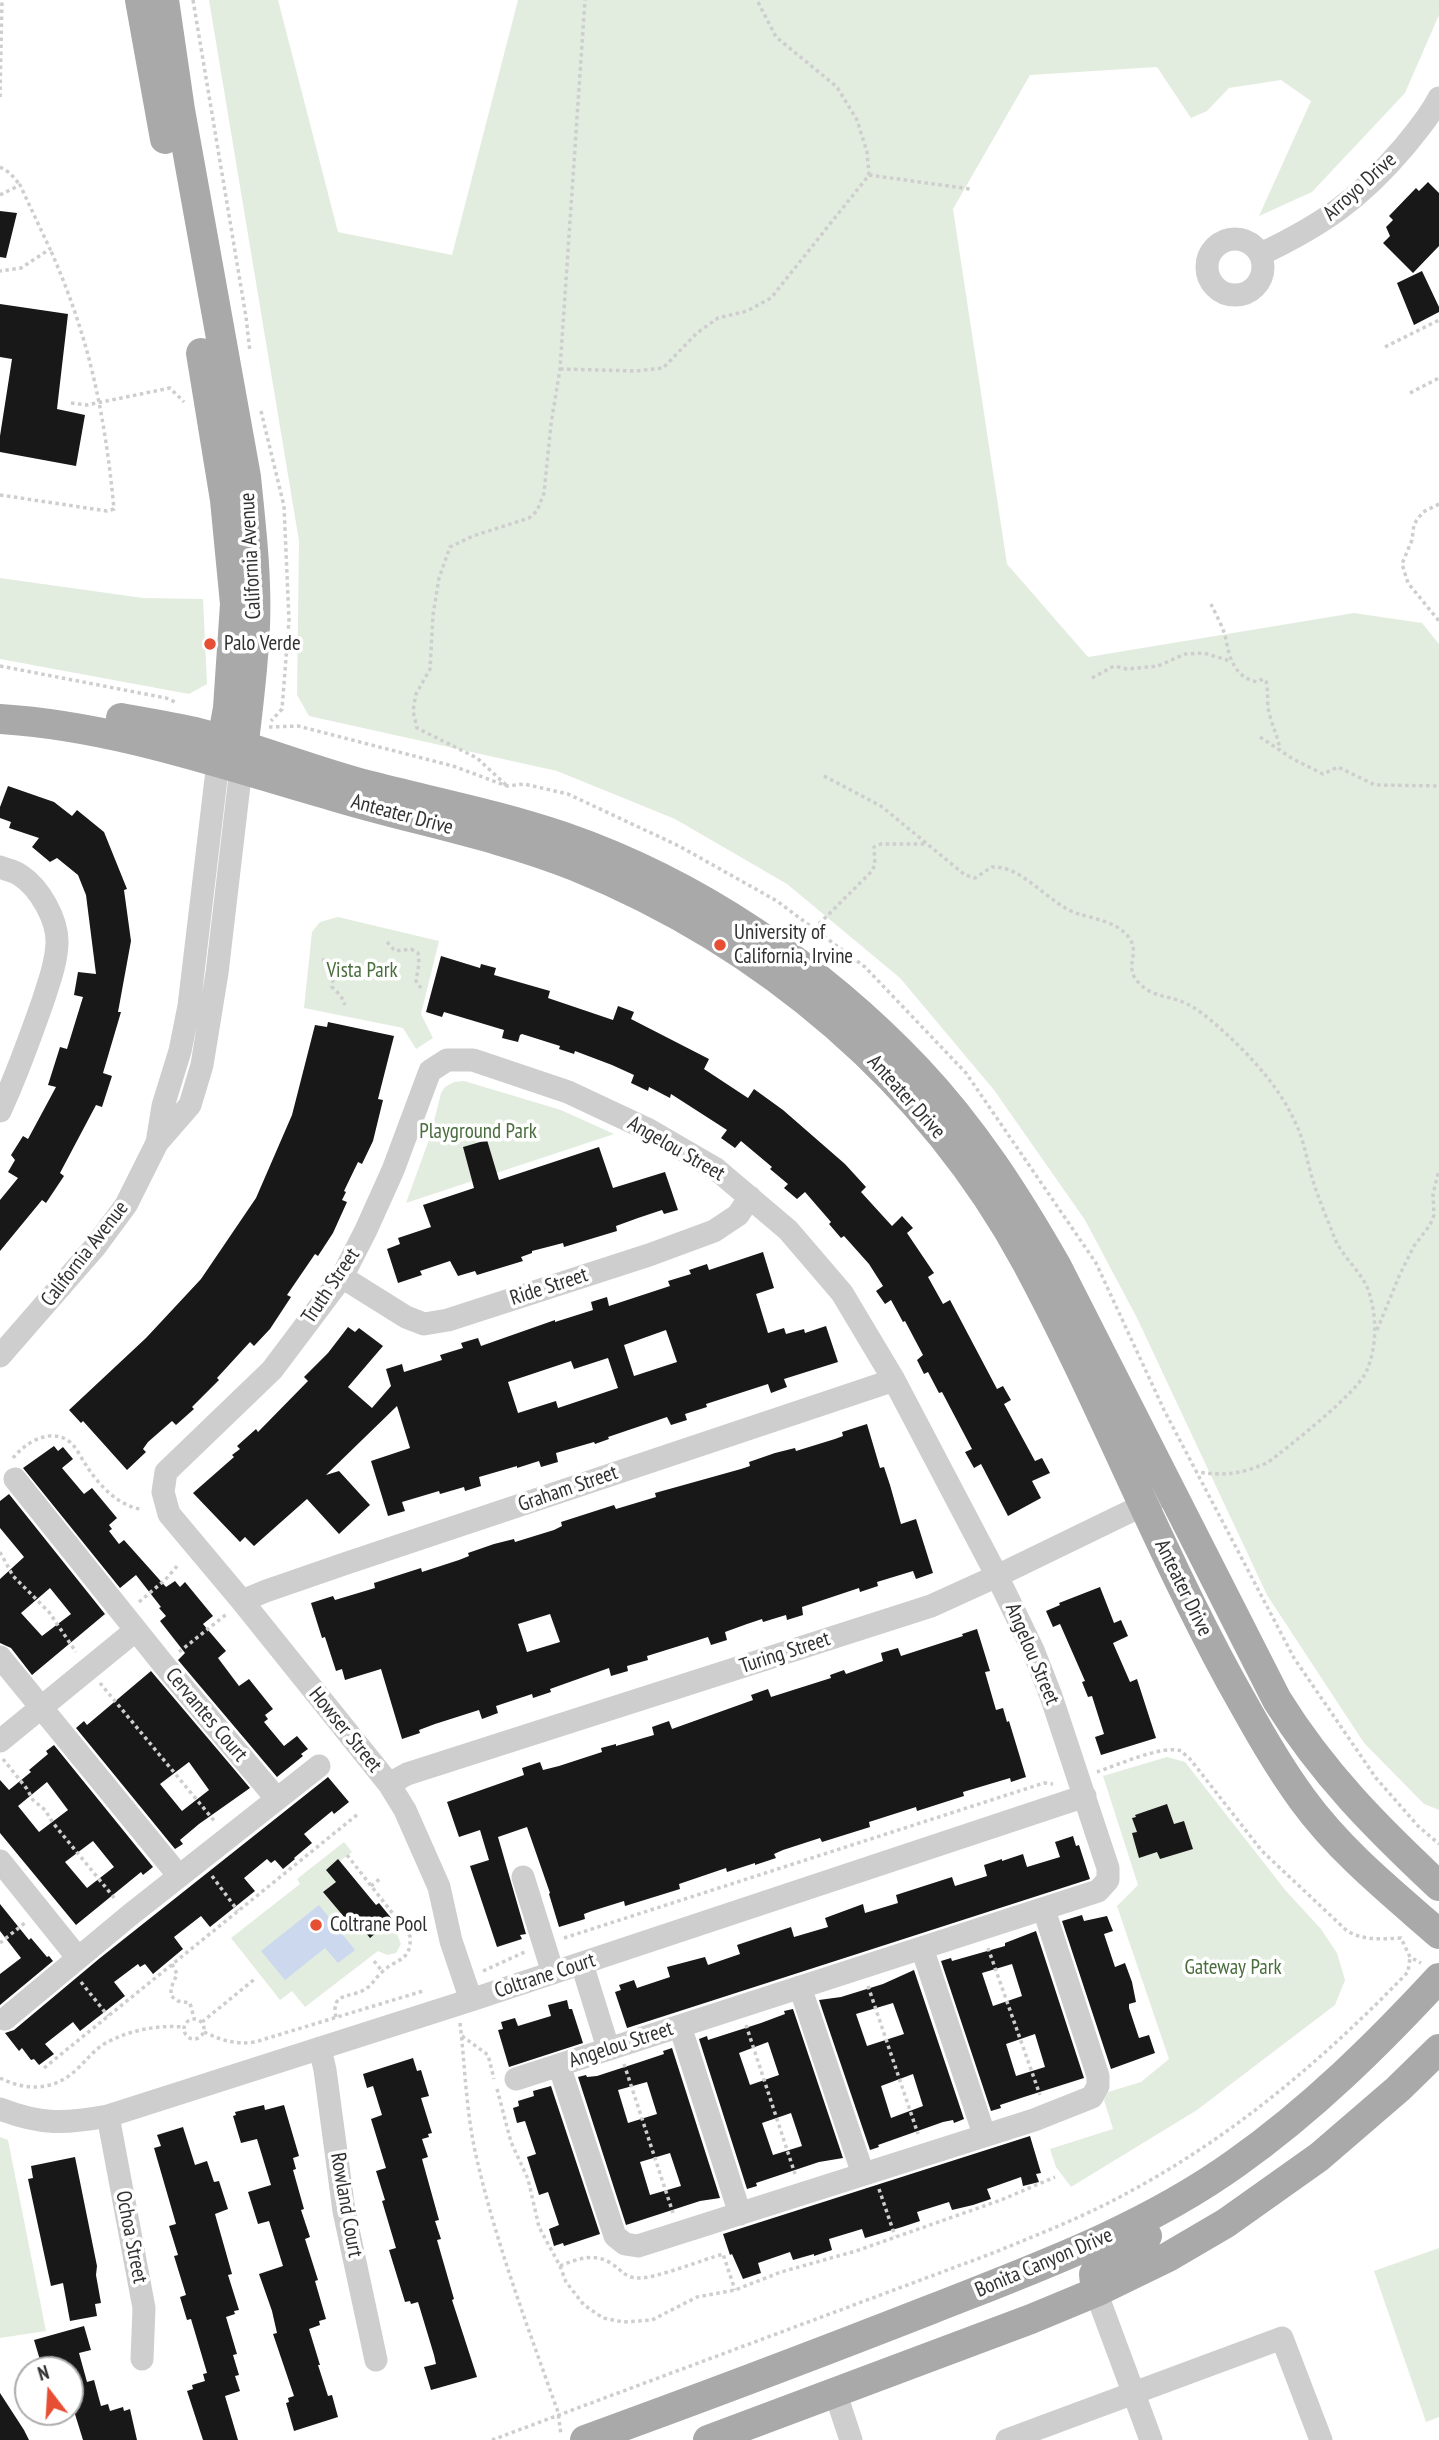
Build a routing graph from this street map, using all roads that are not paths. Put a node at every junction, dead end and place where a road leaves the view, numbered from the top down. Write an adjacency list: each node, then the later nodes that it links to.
1 (140, 0): 7 (main road, California Avenue)
2 (164, 0): 7 (main road, California Avenue)
3 (1439, 98): 4 (street, Arroyo Drive)
4 (1261, 254)
5 (0, 699): 7 (main road, Anteater Drive)
6 (0, 719): 7 (main road, Anteater Drive)
7 (238, 749): 13 (street, California Avenue); 17 (main road, Anteater Drive); 18 (main road, Anteater Drive)
8 (0, 867): 10 (street)
9 (460, 1059): 11 (street, Angelou Street); 12 (street, Truth Street)
10 (0, 1111)
11 (750, 1197): 12 (street, Ride Street); 14 (street, Angelou Street)
12 (342, 1277): 16 (street, Truth Street)
13 (0, 1356)
14 (894, 1380): 19 (street, Angelou Street); 20 (street, Graham Street)
15 (11, 1472): 21 (street, Cervantes Court)
16 (163, 1492): 20 (street, Howser Street)
17 (1170, 1492): 18 (street, Turing Street); 32 (main road, Anteater Drive)
18 (1144, 1506): 19 (street, Turing Street); 34 (main road, Anteater Drive)
19 (997, 1576): 26 (street, Turing Street); 27 (street, Angelou Street)
20 (242, 1601): 26 (street, Howser Street)
21 (130, 1622): 23 (street); 28 (street, Cervantes Court)
22 (0, 1657): 23 (street)
23 (41, 1709): 24 (street); 30 (street)
24 (0, 1741)
25 (319, 1766): 28 (street)
26 (389, 1784): 41 (street, Howser Street)
27 (1081, 1787): 33 (street, Angelou Street); 36 (street, Coltrane Court)
28 (277, 1799): 30 (street)
29 (0, 1861): 37 (street)
30 (179, 1876): 37 (street)
31 (523, 1877): 39 (street)
32 (1439, 1886)
33 (1044, 1910): 35 (street, Angelou Street); 51 (street)
34 (1439, 1934)
35 (922, 1948): 40 (street, Angelou Street); 51 (street)
36 (582, 1964): 39 (street, Coltrane Court); 44 (street)
37 (78, 1968): 42 (street)
38 (1430, 1971): 52 (main road, Bonita Canyon Drive)
39 (553, 1973): 41 (street, Coltrane Court)
40 (800, 1987): 43 (street, Angelou Street); 53 (street)
41 (471, 2000): 45 (street, Coltrane Court)
42 (5, 2019)
43 (680, 2026): 44 (street, Angelou Street); 54 (street)
44 (613, 2046): 47 (street, Angelou Street)
45 (320, 2048): 50 (street, Coltrane Court); 57 (street, Rowland Court)
46 (1439, 2049): 55 (main road)
47 (559, 2065): 48 (street, Angelou Street); 54 (street)
48 (516, 2079)
49 (0, 2109): 50 (street, Coltrane Court)
50 (108, 2116): 56 (street, Ochoa Street)
51 (984, 2134): 53 (street)
52 (1237, 2162): 55 (main road); 60 (main road, Bonita Canyon Drive)
53 (868, 2172): 54 (street)
54 (740, 2214)
55 (1096, 2292): 58 (main road); 59 (street)
56 (142, 2359)
57 (376, 2360)
58 (835, 2392): 62 (main road); 63 (street)
59 (1134, 2393): 64 (street); 65 (street); 66 (street)
60 (631, 2432): 61 (main road, Bonita Canyon Drive)
61 (583, 2436)
62 (708, 2440)
63 (851, 2440)
64 (1007, 2440)
65 (1151, 2440)
66 (1321, 2440)

